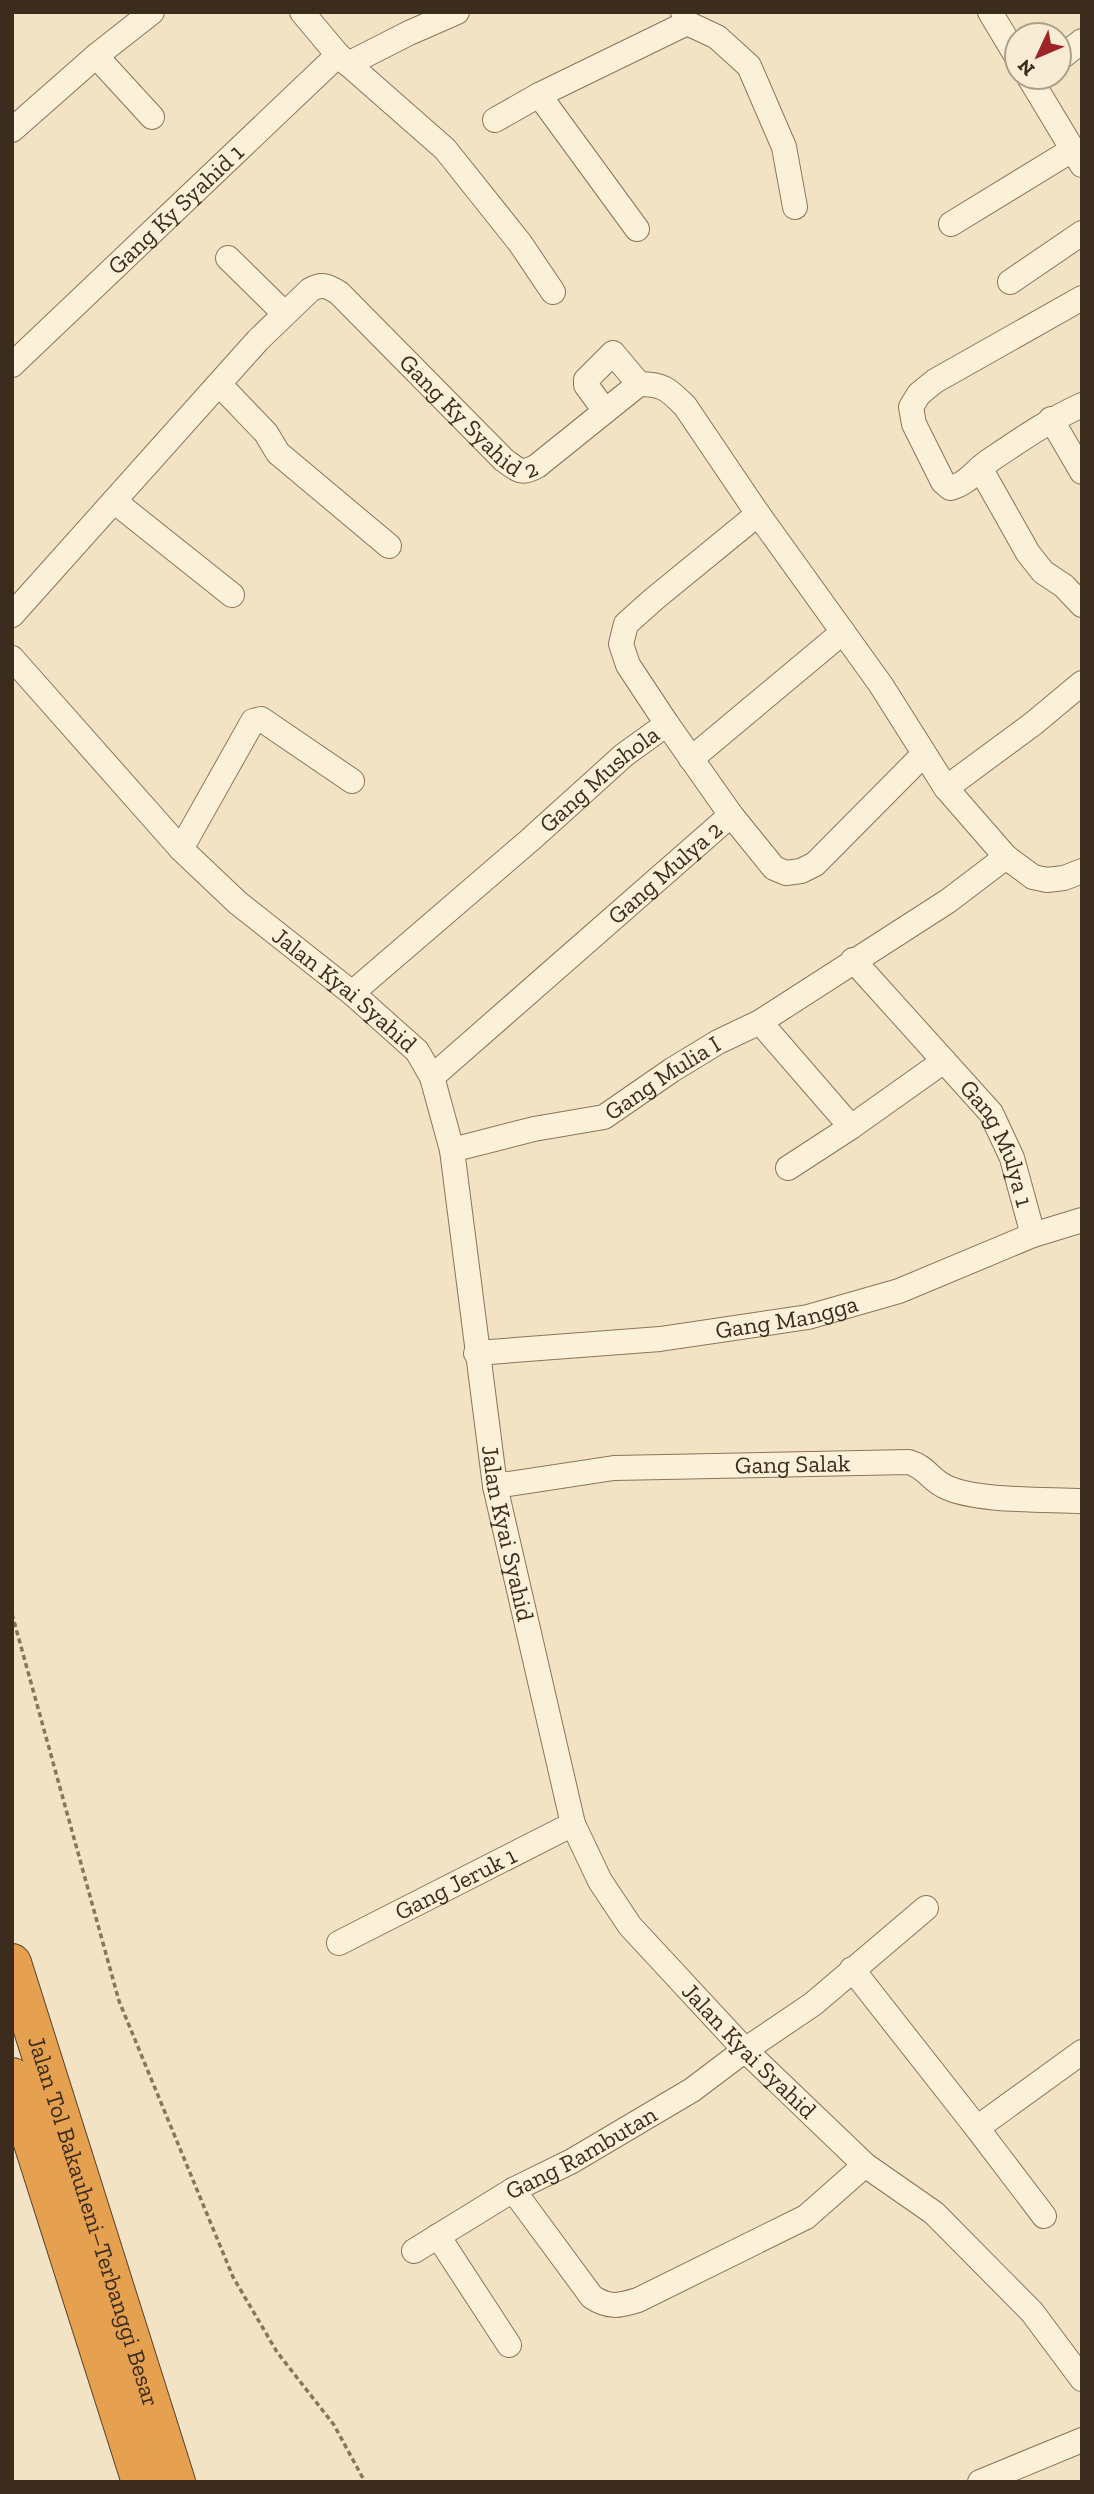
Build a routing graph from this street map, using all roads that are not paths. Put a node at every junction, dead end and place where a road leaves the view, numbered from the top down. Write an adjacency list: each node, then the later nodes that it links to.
1 (152, 12): 7 (street)
2 (302, 12): 8 (street)
3 (457, 12): 8 (street, Gang Ky Syahid 1)
4 (990, 12): 6 (street)
5 (685, 17): 10 (street); 15 (street)
6 (1003, 34)
7 (96, 56): 11 (street); 13 (street)
8 (343, 60): 21 (street); 24 (street, Gang Ky Syahid 1)
9 (1039, 91): 14 (street)
10 (540, 95): 12 (street); 17 (street)
11 (152, 117)
12 (495, 120)
13 (12, 130)
14 (1077, 157): 16 (street)
15 (795, 207)
16 (951, 224)
17 (637, 229)
18 (1080, 237): 20 (street)
19 (229, 258): 23 (street)
20 (1010, 282)
21 (553, 292)
22 (1082, 298): 30 (street)
23 (285, 313): 25 (street, Gang Ky Syahid 2); 28 (street, Gang Ky Syahid 2)
24 (12, 365)
25 (219, 384): 32 (street, Gang Ky Syahid 2); 34 (street)
26 (639, 384): 28 (street, Gang Ky Syahid 2); 28 (street); 33 (street)
27 (1082, 405): 29 (street)
28 (605, 411)
29 (1051, 419): 30 (street); 31 (street)
30 (980, 468): 36 (street)
31 (1082, 472)
32 (114, 501): 35 (street); 37 (street, Gang Ky Syahid 2)
33 (758, 514): 38 (street); 41 (street)
34 (389, 546)
35 (232, 595)
36 (1082, 605)
37 (12, 615)
38 (843, 632): 42 (street); 43 (street, Gang Mushola)
39 (12, 658): 47 (street, Jalan Kyai Syahid)
40 (1082, 683): 45 (street)
41 (667, 724): 43 (street, Gang Mushola); 51 (street, Gang Mushola)
42 (923, 755): 45 (street); 46 (street, Gang Mulya 2)
43 (691, 759): 46 (street)
44 (352, 781): 47 (street)
45 (946, 788): 48 (street)
46 (731, 815): 54 (street, Gang Mulya 2)
47 (181, 849): 51 (street, Jalan Kyai Syahid)
48 (1006, 858): 49 (street); 50 (street, Gang Mulia I)
49 (1082, 870)
50 (853, 960): 52 (street, Gang Mulia I); 53 (street, Gang Mulya 1)
51 (352, 993): 54 (street, Jalan Kyai Syahid)
52 (760, 1022): 55 (street); 56 (street, Gang Mulia I)
53 (944, 1060): 55 (street); 59 (street, Gang Mulya 1)
54 (432, 1077): 56 (street, Jalan Kyai Syahid)
55 (851, 1128): 57 (street)
56 (452, 1150): 60 (street, Jalan Kyai Syahid)
57 (788, 1168)
58 (1082, 1220): 59 (street, Gang Mangga)
59 (1033, 1235): 60 (street, Gang Mangga)
60 (476, 1353): 61 (street, Jalan Kyai Syahid)
61 (495, 1486): 62 (street, Gang Salak); 63 (street, Jalan Kyai Syahid)
62 (1082, 1501)
63 (573, 1824): 65 (street, Gang Jeruk 1); 68 (street, Jalan Kyai Syahid)
64 (926, 1908): 67 (street, Gang Rambutan)
65 (339, 1944)
66 (12, 1963): 81 (highway, Jalan Tol Bakauheni–Terbanggi Besar)
67 (852, 1969): 68 (street, Gang Rambutan); 71 (street)
68 (745, 2050): 72 (street, Jalan Kyai Syahid); 73 (street, Gang Rambutan)
69 (1082, 2052): 71 (street)
70 (12, 2077): 80 (highway, Jalan Tol Bakauheni–Terbanggi Besar)
71 (976, 2128): 74 (street)
72 (865, 2165): 73 (street); 78 (street, Jalan Kyai Syahid)
73 (513, 2190): 75 (street, Gang Rambutan)
74 (1044, 2217)
75 (439, 2236): 76 (street, Gang Rambutan); 77 (street)
76 (414, 2251)
77 (509, 2345)
78 (1082, 2379)
79 (1082, 2440): 82 (street)
80 (141, 2482)
81 (176, 2482)
82 (981, 2482)

